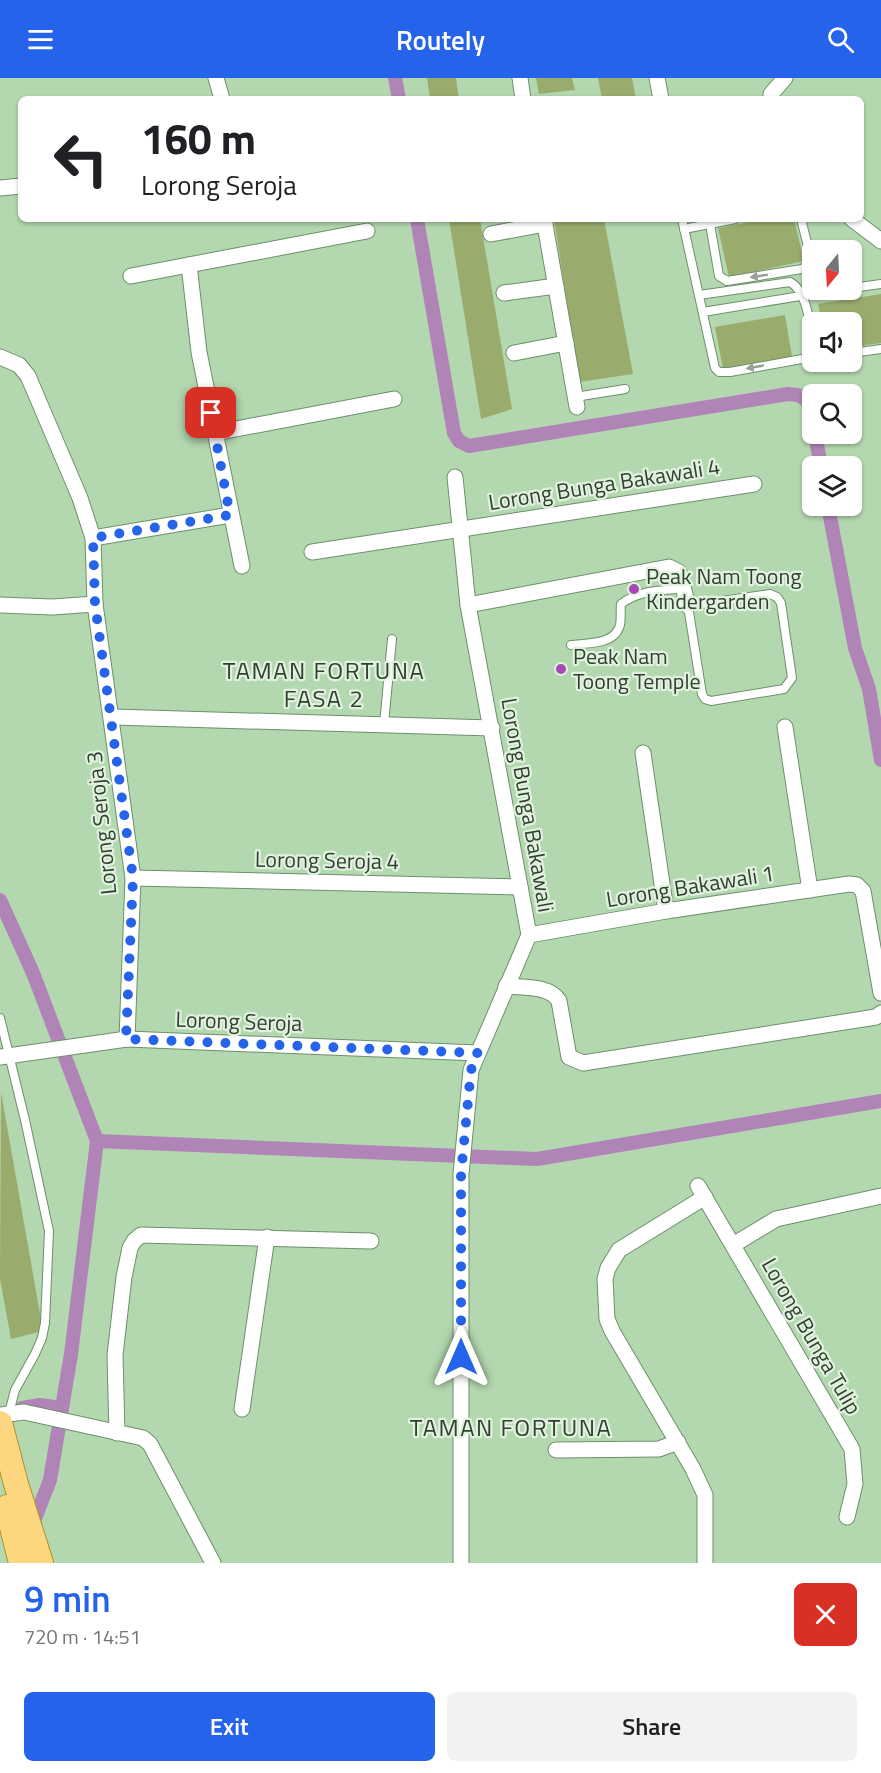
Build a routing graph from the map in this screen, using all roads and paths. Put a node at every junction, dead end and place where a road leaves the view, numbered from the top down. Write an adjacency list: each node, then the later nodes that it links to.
1 (216, 78): 5 (street)
2 (519, 78): 6 (street)
3 (657, 78): 7 (street)
4 (785, 78): 8 (street)
5 (221, 96)
6 (522, 96)
7 (660, 96)
8 (771, 96)
9 (18, 186): 10 (street)
10 (0, 188)
11 (544, 222): 19 (street); 24 (street)
12 (683, 222): 17 (lane)
13 (720, 222): 16 (lane)
14 (802, 222): 16 (lane, one-way to 16)
15 (856, 222): 20 (street)
16 (710, 224): 17 (lane)
17 (684, 229): 27 (lane)
18 (367, 231): 21 (street)
19 (491, 234)
20 (881, 240)
21 (189, 265): 22 (street); 39 (street)
22 (131, 276)
23 (881, 284): 25 (lane)
24 (556, 286): 26 (street); 30 (street)
25 (862, 287)
26 (504, 293)
27 (699, 295): 28 (lane); 29 (lane)
28 (802, 295): 29 (lane)
29 (703, 312): 35 (lane, one-way to 29)
30 (566, 343): 33 (street); 38 (street)
31 (881, 349): 32 (lane)
32 (862, 351)
33 (514, 353)
34 (0, 357): 44 (street, Lorong Seroja 3)
35 (802, 357)
36 (625, 389): 38 (lane)
37 (394, 399): 39 (street)
38 (576, 402)
39 (215, 433): 42 (street)
40 (455, 477): 43 (street, Lorong Bunga Bakawali)
41 (754, 484): 43 (street, Lorong Bunga Bakawali 4)
42 (230, 515): 44 (street); 46 (street)
43 (461, 528): 45 (street, Lorong Bunga Bakawali 4); 50 (street, Lorong Bunga Bakawali)
44 (93, 538): 48 (street, Lorong Seroja 3)
45 (312, 552)
46 (242, 566)
47 (683, 588): 50 (street); 51 (street); 53 (lane)
48 (95, 604): 49 (street); 54 (street, Lorong Seroja 3)
49 (0, 605)
50 (468, 605): 57 (street, Lorong Bunga Bakawali)
51 (688, 606): 51 (lane)
52 (392, 639): 55 (lane)
53 (571, 645)
54 (113, 717): 55 (street); 59 (street, Lorong Seroja 3)
55 (384, 724): 57 (street)
56 (785, 727): 61 (street)
57 (492, 728): 60 (street, Lorong Bunga Bakawali)
58 (643, 753): 62 (street)
59 (133, 878): 60 (street, Lorong Seroja 4); 68 (street, Lorong Seroja 3)
60 (520, 887): 63 (street, Lorong Bunga Bakawali)
61 (810, 890): 62 (street, Lorong Bakawali 1); 65 (street, Lorong Bakawali 1)
62 (666, 911): 63 (street, Lorong Bakawali 1)
63 (529, 935): 64 (street, Lorong Bunga Bakawali)
64 (506, 986): 66 (street); 69 (street, Lorong Bunga Bakawali)
65 (881, 993)
66 (881, 1013)
67 (0, 1018): 70 (lane)
68 (126, 1039): 69 (street, Lorong Seroja); 70 (street, Lorong Seroja)
69 (478, 1053): 84 (street, Lorong Bunga Bakawali)
70 (5, 1056): 76 (lane)
71 (878, 1200): 74 (street)
72 (267, 1237): 73 (street); 75 (street); 77 (street)
73 (371, 1241)
74 (733, 1245): 78 (street, Lorong Bunga Tulip); 81 (street, Lorong Bunga Tulip)
75 (242, 1409)
76 (8, 1416): 77 (street); 80 (main road)
77 (117, 1433): 83 (street)
78 (678, 1442): 79 (street); 85 (street)
79 (556, 1450)
80 (8, 1483): 82 (main road); 82 (main road)
81 (847, 1517)
82 (34, 1562)
83 (213, 1563)
84 (461, 1563)
85 (705, 1563)

